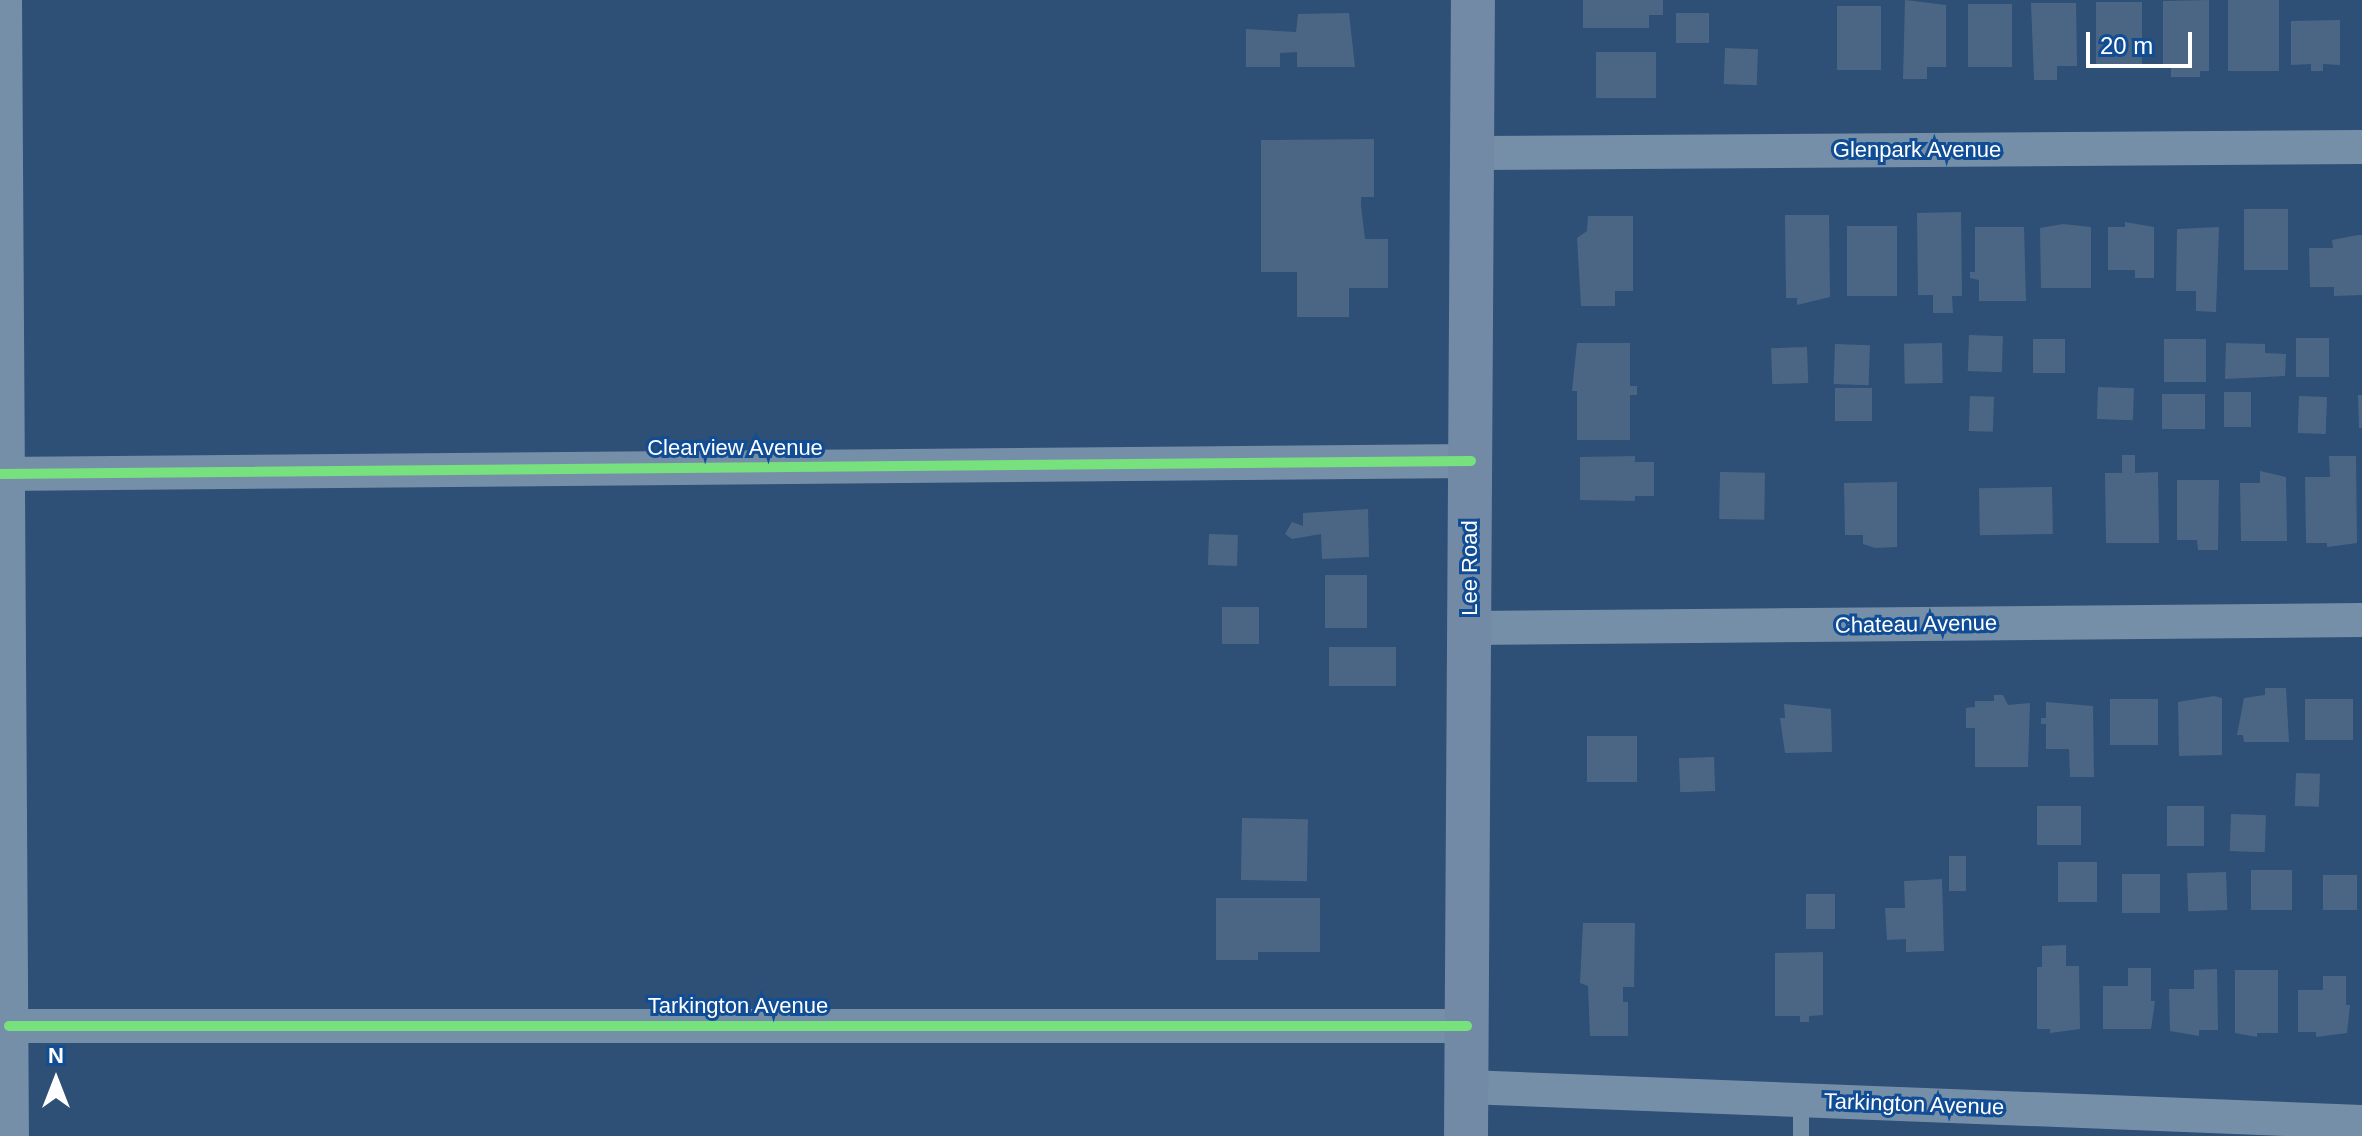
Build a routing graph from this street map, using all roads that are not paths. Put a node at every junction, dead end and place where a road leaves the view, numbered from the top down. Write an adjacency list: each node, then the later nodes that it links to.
1 (5, 0): 6 (street)
2 (1473, 0): 4 (main road, Lee Road)
3 (2362, 147): 4 (street, Glenpark Avenue)
4 (1472, 153): 5 (main road, Lee Road)
5 (1471, 461): 6 (street, Clearview Avenue); 8 (main road, Lee Road)
6 (4, 474): 9 (street)
7 (2362, 620): 8 (street, Chateau Avenue)
8 (1470, 628): 11 (main road, Lee Road)
9 (4, 797): 10 (street)
10 (9, 1026): 11 (street, Tarkington Avenue); 15 (street)
11 (1467, 1026): 12 (main road, Lee Road)
12 (1467, 1087): 13 (street, Tarkington Avenue); 16 (main road, Lee Road)
13 (1801, 1100): 14 (street, Tarkington Avenue); 17 (lane)
14 (2362, 1122)
15 (12, 1136)
16 (1466, 1136)
17 (1801, 1136)

